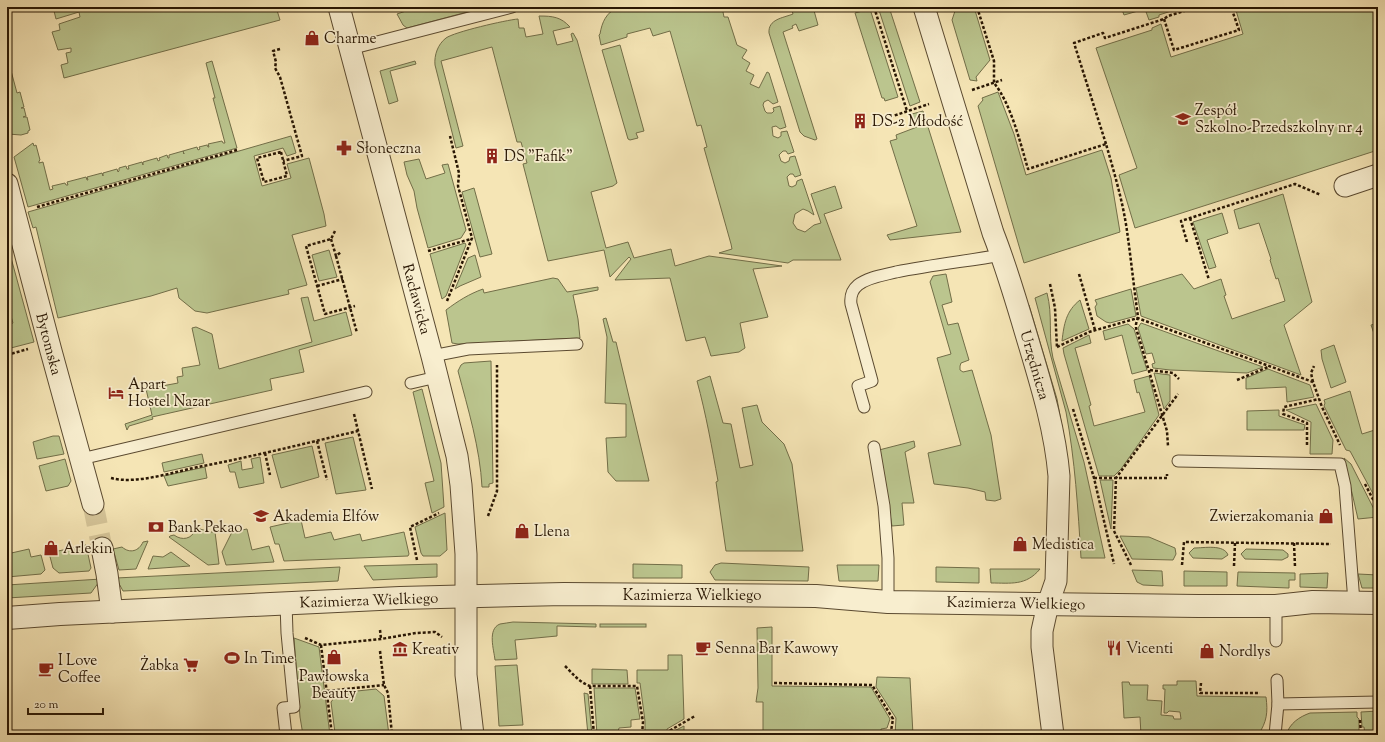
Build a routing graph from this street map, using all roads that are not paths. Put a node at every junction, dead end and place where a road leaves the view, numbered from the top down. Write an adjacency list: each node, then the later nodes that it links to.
1 (339, 7): 4 (street, Racławicka)
2 (512, 7): 4 (lane)
3 (924, 7): 8 (street, Urzędnicza)
4 (350, 49): 10 (street, Racławicka)
5 (1378, 175): 7 (street)
6 (7, 184): 17 (street, Bytomska)
7 (1345, 186)
8 (1002, 255): 14 (lane); 25 (street, Urzędnicza)
9 (577, 344): 10 (lane)
10 (432, 356): 11 (street, Racławicka)
11 (437, 377): 12 (lane); 20 (street, Racławicka)
12 (411, 383)
13 (366, 392): 17 (lane)
14 (864, 407)
15 (874, 447): 21 (lane)
16 (1178, 461): 22 (lane)
17 (84, 468): 18 (street, Bytomska)
18 (93, 504)
19 (102, 548): 27 (street)
20 (467, 596): 21 (street, Kazimierza Wielkiego); 23 (street, Kazimierza Wielkiego); 34 (street, Racławicka)
21 (888, 602): 25 (street, Kazimierza Wielkiego)
22 (1354, 602): 24 (street, Kazimierza Wielkiego); 26 (street, Kazimierza Wielkiego)
23 (286, 603): 27 (street, Kazimierza Wielkiego); 33 (lane)
24 (1378, 603)
25 (1048, 604): 26 (street, Kazimierza Wielkiego); 35 (street, Urzędnicza)
26 (1276, 606): 29 (lane)
27 (112, 612): 28 (street, Kazimierza Wielkiego)
28 (7, 618)
29 (1276, 641)
30 (1277, 680): 31 (lane)
31 (1278, 699): 32 (lane); 36 (lane)
32 (1378, 702)
33 (286, 735)
34 (473, 735)
35 (1053, 735)
36 (1275, 735)

